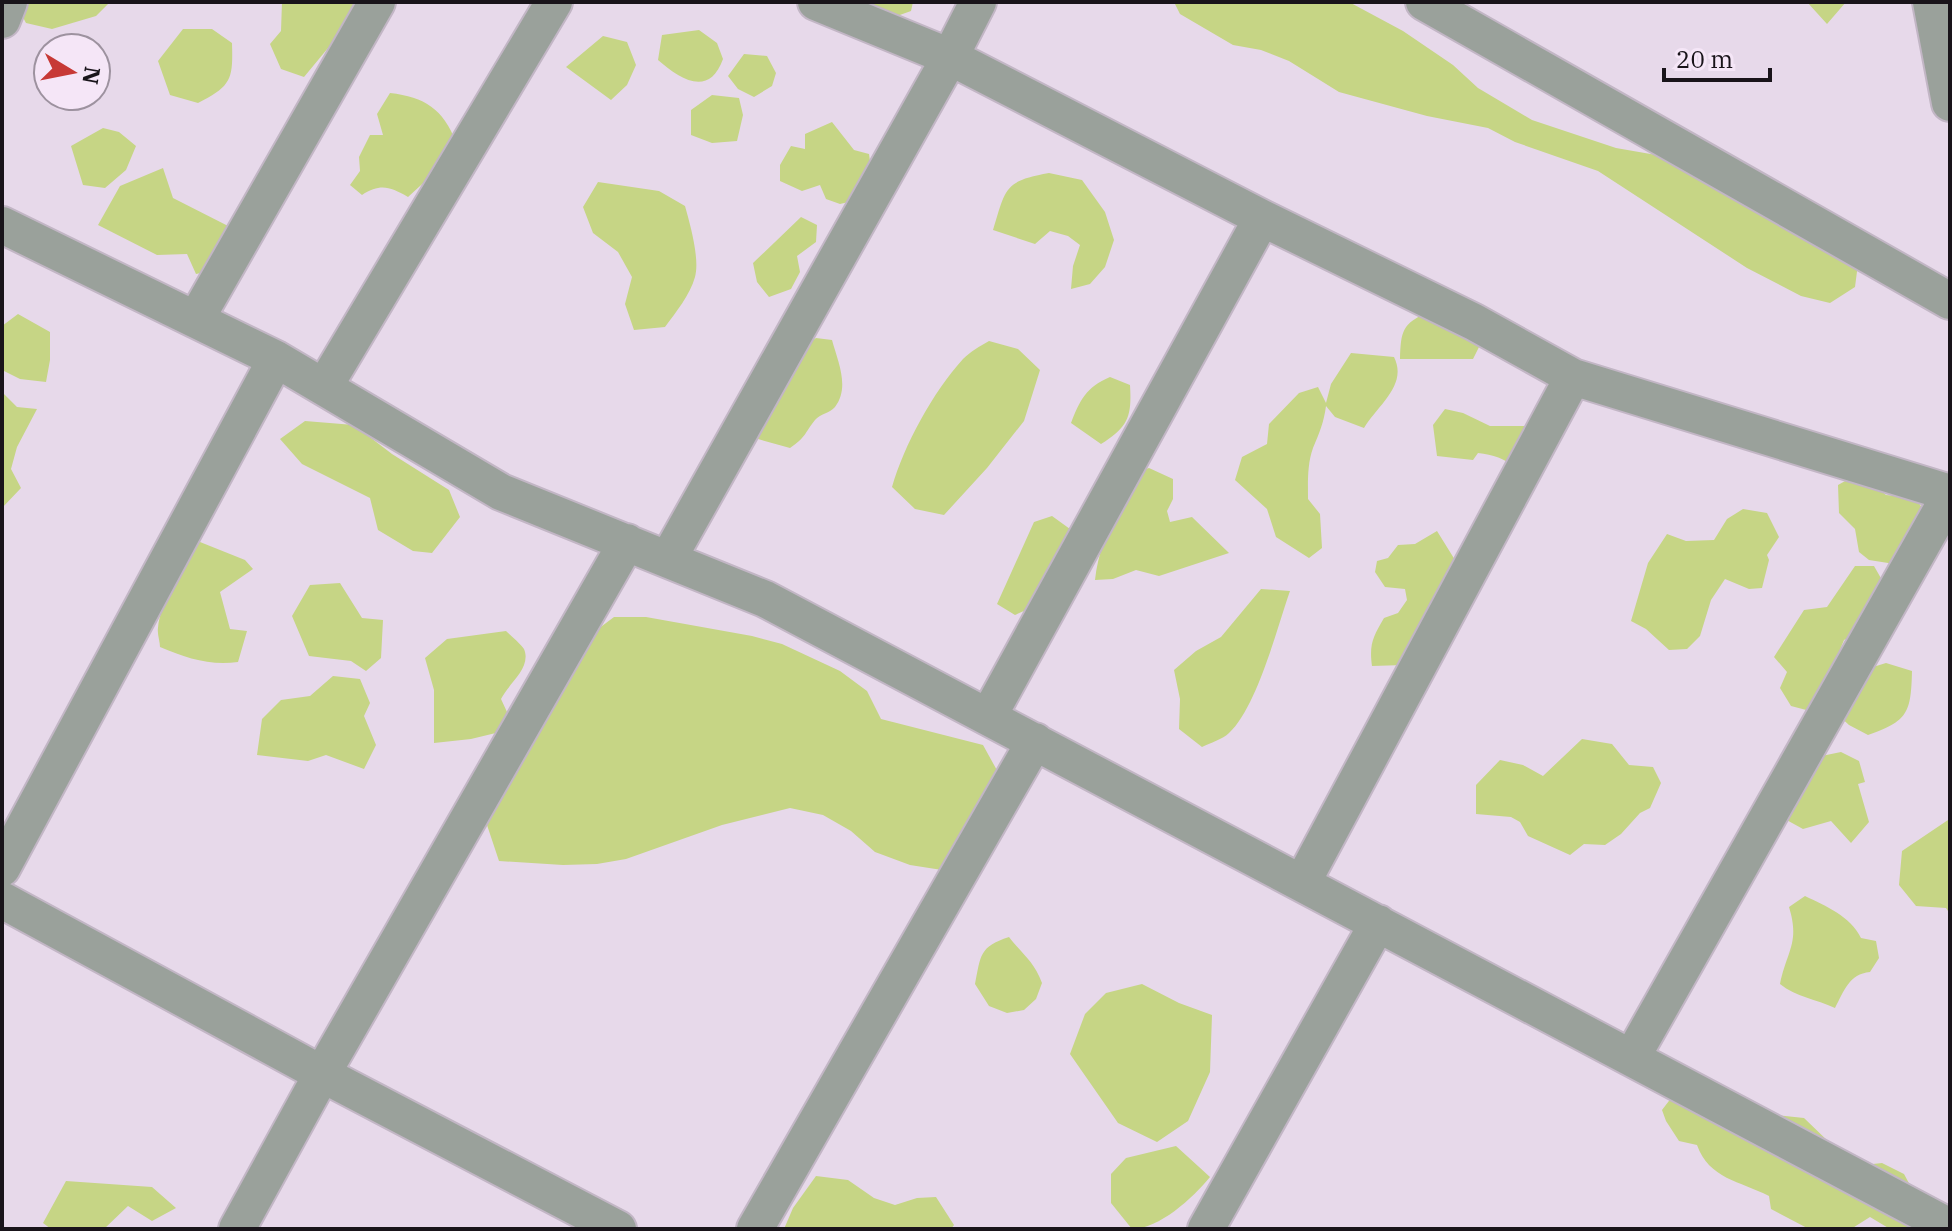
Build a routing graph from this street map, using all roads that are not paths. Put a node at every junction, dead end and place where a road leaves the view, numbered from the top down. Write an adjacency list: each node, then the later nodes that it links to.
1 (9, 2): 8 (street)
2 (377, 2): 14 (street)
3 (554, 2): 17 (street)
4 (816, 2): 9 (street)
5 (978, 2): 9 (street)
6 (1424, 2): 13 (street)
7 (1938, 5): 10 (street)
8 (2, 20)
9 (950, 57): 11 (street); 20 (street)
10 (1950, 103)
11 (1262, 218): 16 (street); 21 (street)
12 (2, 225): 14 (street)
13 (1950, 301)
14 (196, 319): 15 (street)
15 (276, 359): 17 (street); 23 (street)
16 (1573, 377): 18 (street); 24 (street)
17 (324, 387): 19 (street)
18 (1950, 494): 27 (street)
19 (627, 542): 20 (street); 28 (street)
20 (668, 559): 21 (street)
21 (988, 717): 22 (street)
22 (1035, 741): 24 (street); 32 (street)
23 (2, 868)
24 (1302, 883): 26 (street)
25 (2, 900): 28 (street)
26 (1378, 923): 27 (street); 33 (street)
27 (1632, 1057): 29 (street)
28 (322, 1074): 30 (street); 31 (street)
29 (1950, 1227)
30 (237, 1229)
31 (618, 1229)
32 (755, 1229)
33 (1206, 1229)

